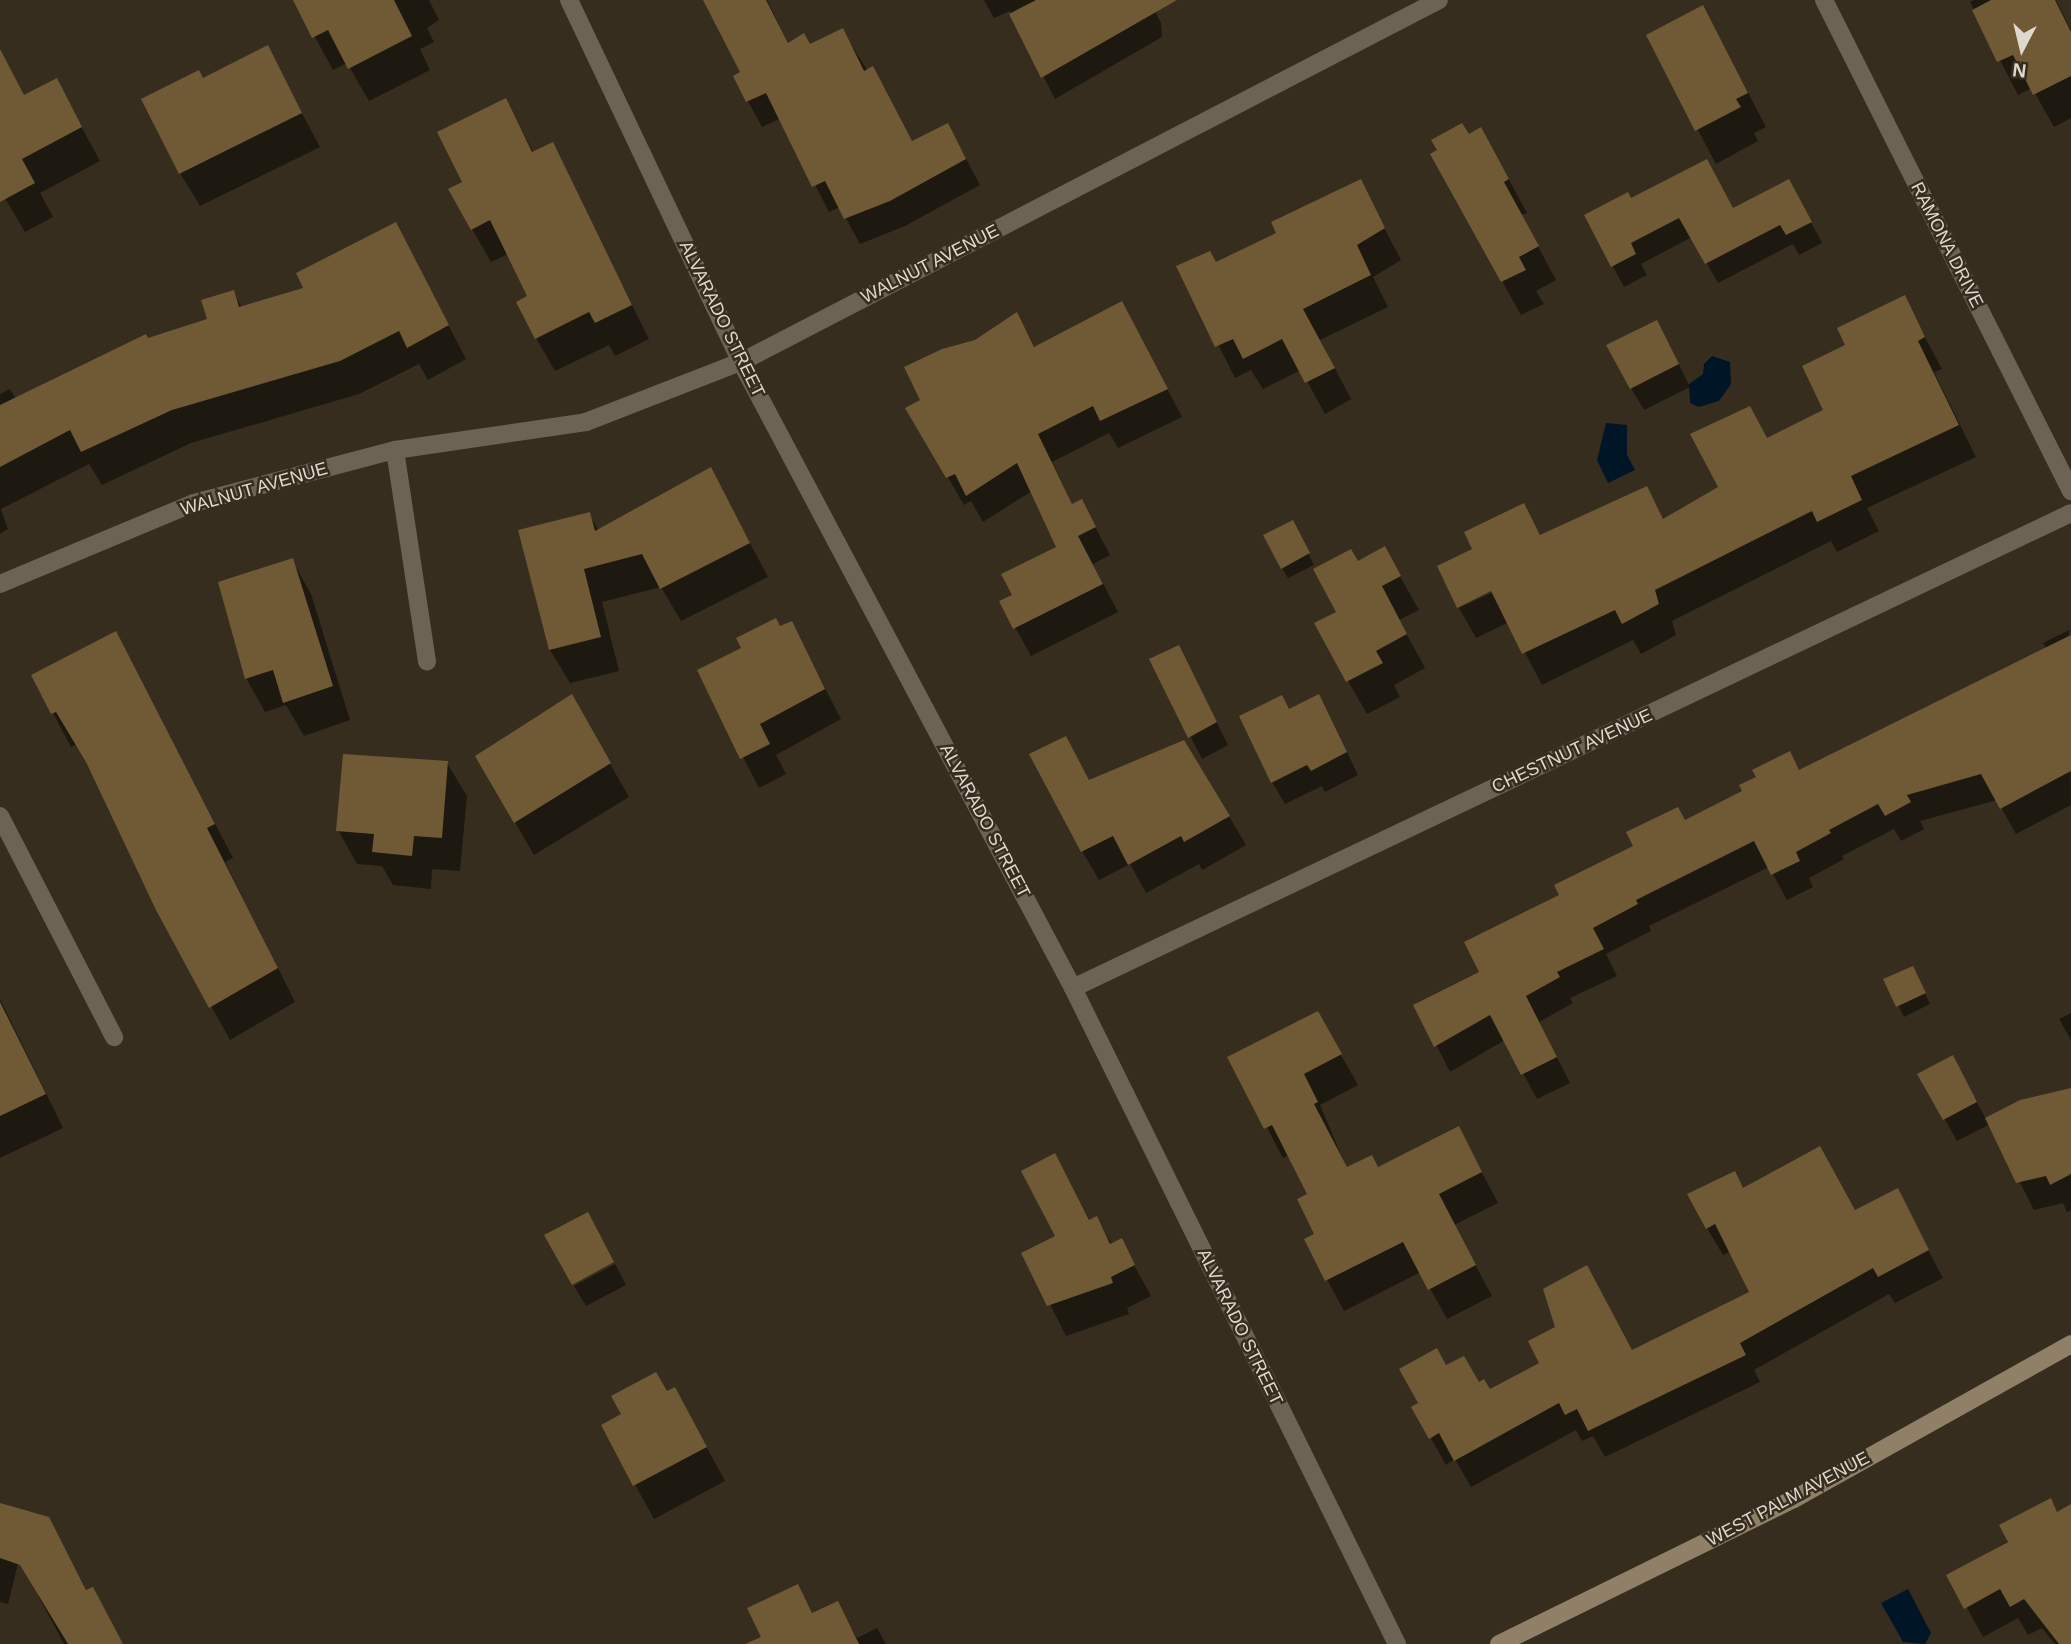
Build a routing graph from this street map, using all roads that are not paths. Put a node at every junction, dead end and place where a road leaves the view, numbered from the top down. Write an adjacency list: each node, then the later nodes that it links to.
1 (569, 0): 4 (street, ALVARADO STREET)
2 (1439, 0): 4 (street, WALNUT AVENUE)
3 (1824, 0): 6 (street, RAMONA DRIVE)
4 (741, 362): 5 (street, WALNUT AVENUE); 11 (street, ALVARADO STREET)
5 (395, 450): 8 (street, WALNUT AVENUE); 9 (street)
6 (2071, 491)
7 (2071, 513): 11 (street, CHESTNUT AVENUE)
8 (0, 584)
9 (427, 662)
10 (0, 816): 12 (street)
11 (1073, 988): 14 (street, ALVARADO STREET)
12 (114, 1037)
13 (2071, 1344): 15 (street, WEST PALM AVENUE)
14 (1397, 1644)
15 (1499, 1644)

